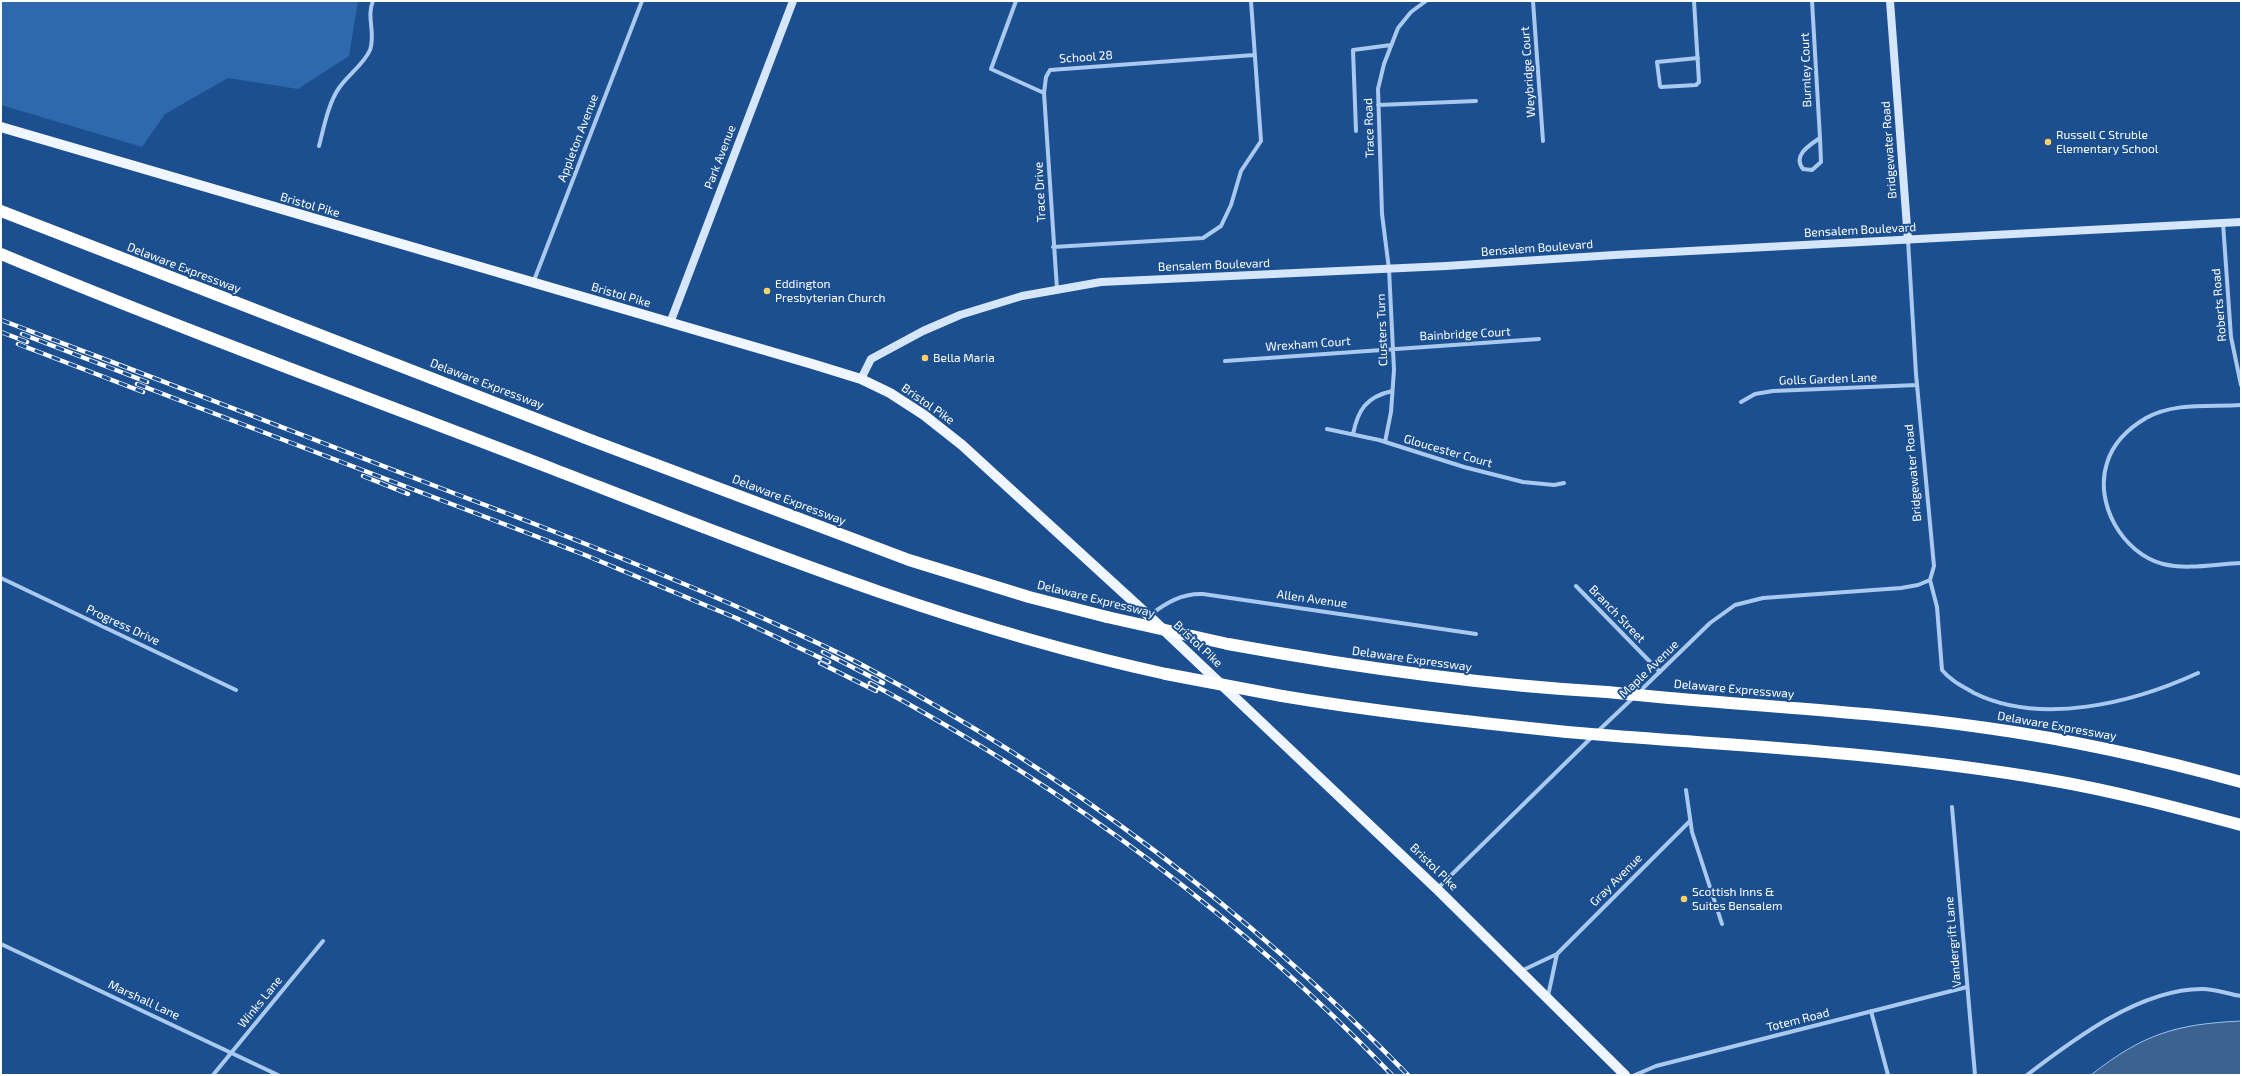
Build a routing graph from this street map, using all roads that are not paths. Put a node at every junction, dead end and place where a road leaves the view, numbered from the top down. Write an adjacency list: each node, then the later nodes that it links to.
1 (373, 1): 21 (street)
2 (642, 1): 29 (street, Appleton Avenue)
3 (793, 1): 31 (main road, Park Avenue)
4 (1016, 1): 14 (street)
5 (1251, 1): 12 (street)
6 (1424, 1): 11 (street, Trace Road)
7 (1533, 1): 20 (street, Weybridge Court)
8 (1694, 1): 13 (street)
9 (1812, 1): 19 (street, Burnley Court)
10 (1890, 1): 25 (main road, Bridgewater Road)
11 (1391, 45): 16 (street, Trace Road); 18 (street)
12 (1254, 55): 14 (street, School 28); 26 (street)
13 (1698, 58): 13 (street)
14 (1044, 93): 26 (street, Trace Drive)
15 (1476, 101): 16 (street)
16 (1378, 105): 28 (street, Trace Road)
17 (1, 127): 29 (main road, Bristol Pike)
18 (1356, 131)
19 (1820, 138): 19 (street, Burnley Court)
20 (1543, 141)
21 (319, 146)
22 (1, 211): 54 (highway, Delaware Expressway, bridge)
23 (2241, 222): 24 (main road, Bensalem Boulevard)
24 (2223, 223): 25 (main road, Bensalem Boulevard); 37 (street, Roberts Road)
25 (1908, 240): 28 (main road, Bensalem Boulevard); 36 (street, Bridgewater Road)
26 (1053, 247): 30 (street, Trace Drive)
27 (1, 254): 58 (highway, bridge)
28 (1390, 269): 30 (main road, Bensalem Boulevard); 33 (street, Clusters Turn)
29 (533, 283): 31 (main road, Bristol Pike)
30 (1057, 289): 35 (main road, Bensalem Boulevard)
31 (670, 322): 35 (main road, Bristol Pike)
32 (1539, 339): 33 (street, Bainbridge Court)
33 (1392, 348): 34 (street, Wrexham Court); 38 (street, Clusters Turn)
34 (1225, 361)
35 (861, 379): 49 (main road, Bristol Pike)
36 (1917, 385): 39 (street, Golls Garden Lane); 47 (street, Bridgewater Road)
37 (2241, 385)
38 (1392, 391): 42 (street); 43 (street, Clusters Turn)
39 (1741, 402)
40 (2241, 405): 45 (street)
41 (1327, 429): 42 (street, Gloucester Court)
42 (1353, 434): 43 (street, Gloucester Court)
43 (1385, 442): 44 (street, Gloucester Court)
44 (1564, 483)
45 (2241, 562)
46 (1, 578): 53 (street, Progress Drive)
47 (1930, 580): 51 (street, Maple Avenue); 52 (street, Bridgewater Road)
48 (1576, 586): 51 (street, Branch Street)
49 (1150, 616): 50 (street, Allen Avenue); 59 (main road, Bristol Pike)
50 (1476, 634)
51 (1660, 672): 59 (street, Maple Avenue)
52 (2198, 673)
53 (236, 690)
54 (2241, 782)
55 (1686, 790): 57 (street)
56 (1952, 806): 65 (street, Vandergrift Lane)
57 (1690, 821): 60 (street); 63 (street, Gray Avenue)
58 (2241, 825)
59 (1437, 889): 64 (main road, Bristol Pike)
60 (1722, 924)
61 (323, 941): 69 (street, Winks Lane)
62 (1, 944): 69 (street, Marshall Lane)
63 (1557, 954): 64 (street, Gray Avenue); 67 (street)
64 (1521, 971): 67 (main road, Bristol Pike)
65 (1967, 987): 68 (street, Totem Road); 75 (street, Vandergrift Lane)
66 (2241, 996): 76 (street)
67 (1548, 998): 72 (main road, Bristol Pike)
68 (1871, 1012): 73 (street, Totem Road); 74 (street)
69 (230, 1054): 70 (street, Winks Lane); 71 (street, Marshall Lane)
70 (212, 1075)
71 (278, 1075)
72 (1625, 1075)
73 (1635, 1075)
74 (1888, 1075)
75 (1975, 1075)
76 (2027, 1075)

